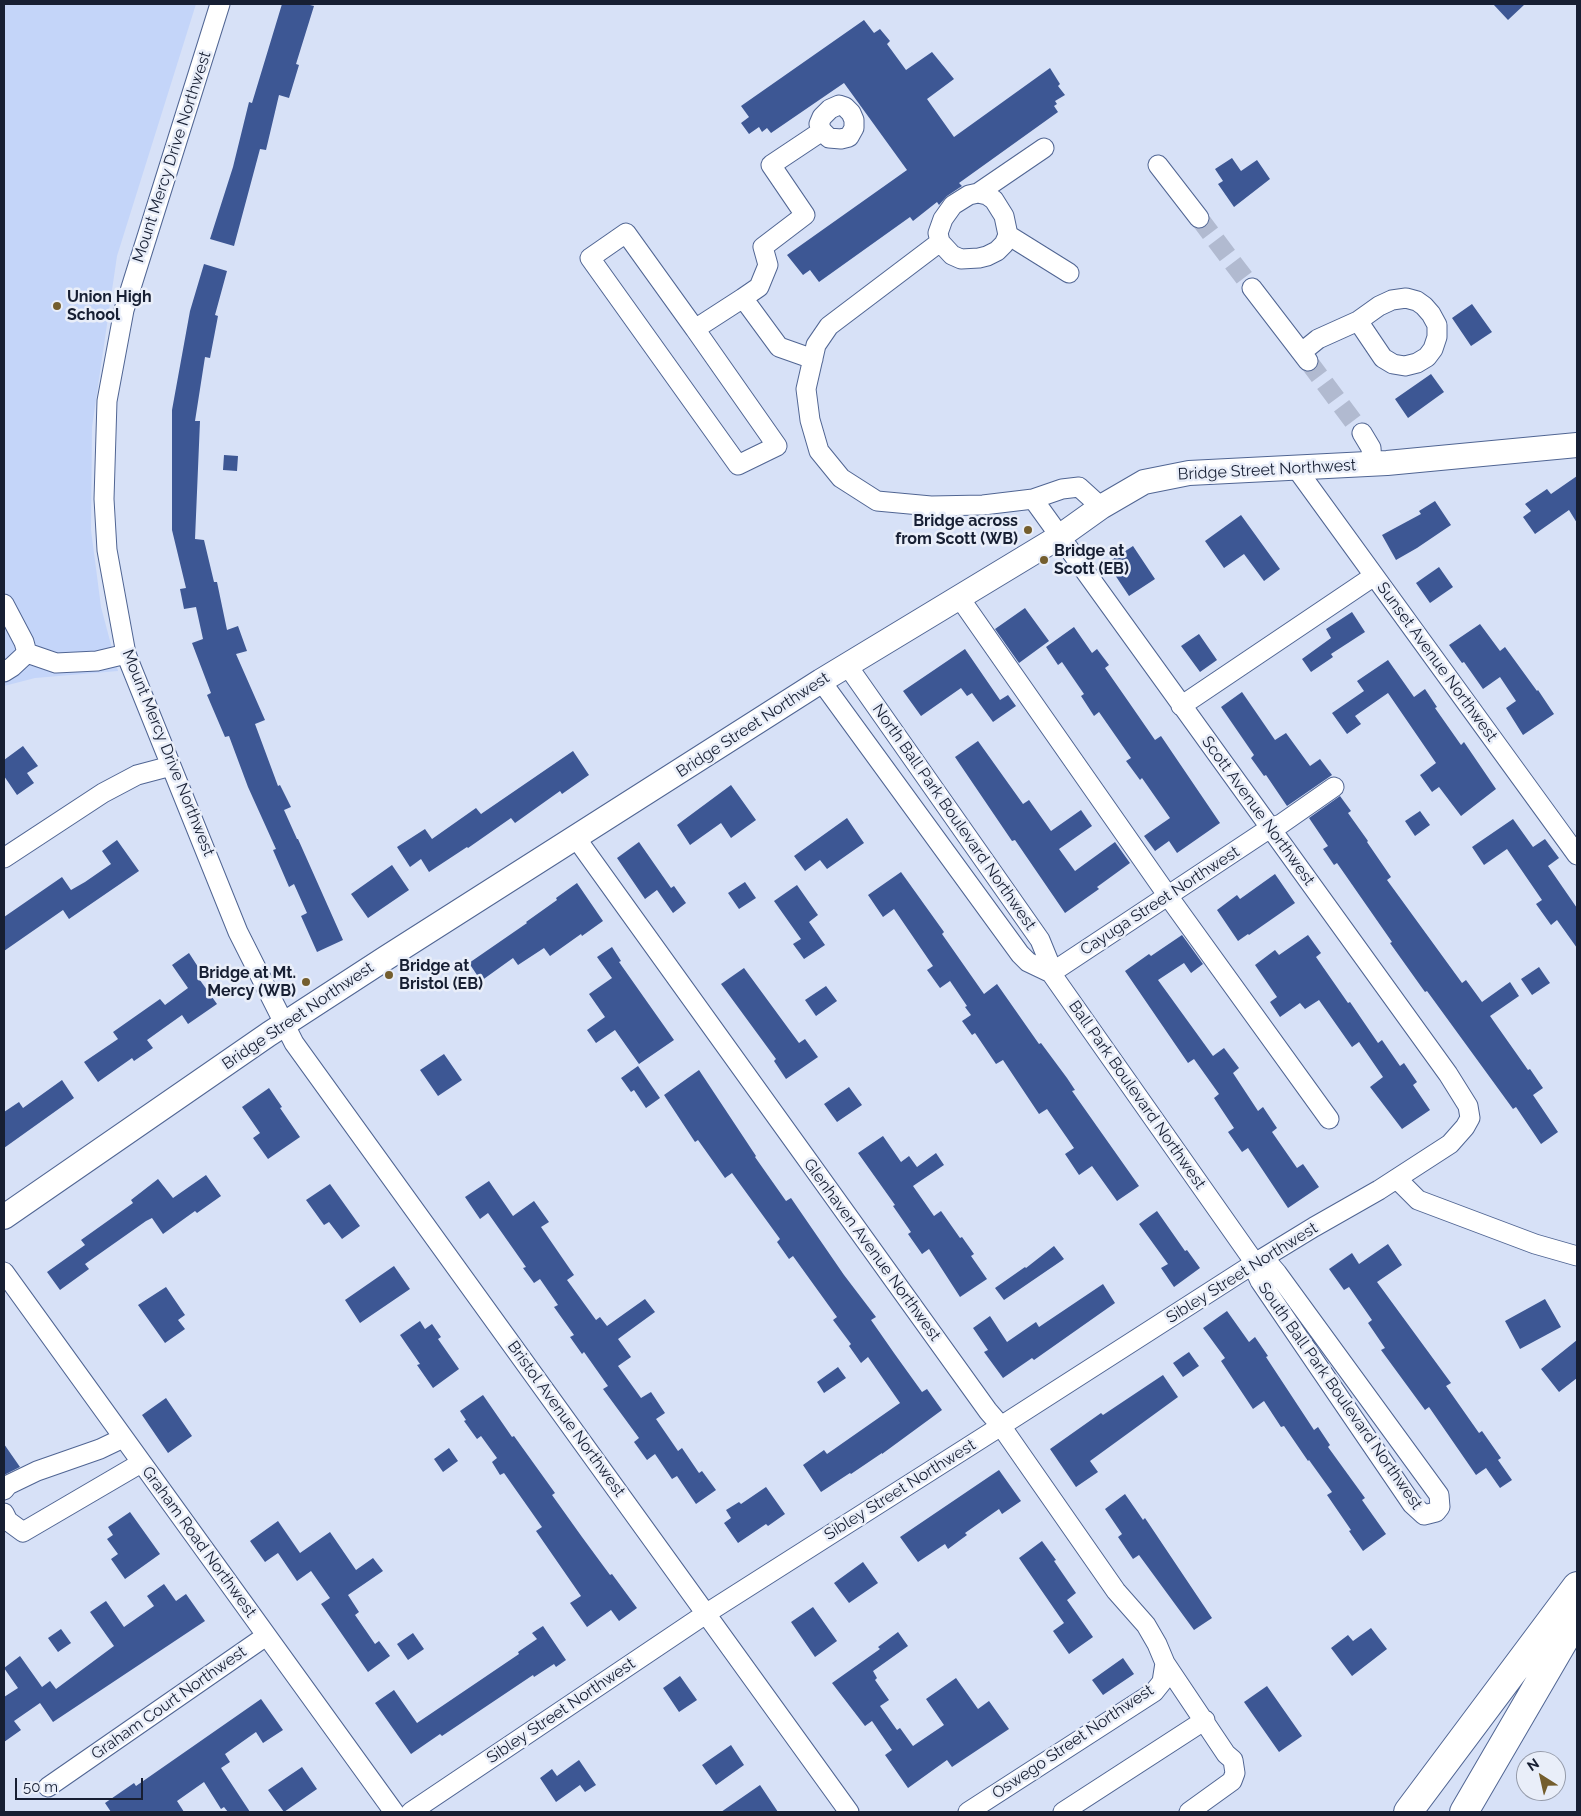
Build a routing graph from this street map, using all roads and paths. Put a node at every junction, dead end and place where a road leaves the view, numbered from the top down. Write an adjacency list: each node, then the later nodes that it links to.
1 (220, 4): 26 (street, Mount Mercy Drive Northwest)
2 (822, 131): 11 (street)
3 (1044, 148): 5 (street)
4 (1158, 165): 6 (street)
5 (978, 193): 7 (street); 8 (street)
6 (1199, 218)
7 (1008, 235): 8 (street); 9 (street)
8 (940, 242): 14 (street)
9 (1069, 273)
10 (1252, 288): 12 (street)
11 (743, 298): 13 (street); 14 (street)
12 (1358, 321)
13 (695, 329): 13 (street)
14 (813, 359): 19 (street)
15 (1362, 433): 17 (street)
16 (1577, 445): 17 (main road, Bridge Street Northwest)
17 (1372, 464): 18 (main road, Bridge Street Northwest)
18 (1296, 468): 20 (main road, Bridge Street Northwest); 22 (street, Sunset Avenue Northwest)
19 (1033, 499): 20 (street); 21 (street, Scott Avenue Northwest)
20 (1101, 507): 21 (main road, Bridge Street Northwest)
21 (1059, 537): 23 (main road, Bridge Street Northwest); 30 (street, Scott Avenue Northwest)
22 (1374, 576): 30 (street); 35 (street, Sunset Avenue Northwest)
23 (959, 597): 27 (main road, Bridge Street Northwest); 37 (street)
24 (4, 604): 25 (street)
25 (27, 653): 26 (street); 28 (street)
26 (126, 654): 31 (street, Mount Mercy Drive Northwest)
27 (848, 665): 29 (main road, Bridge Street Northwest); 38 (street, North Ball Park Boulevard Northwest)
28 (4, 672)
29 (821, 681): 34 (main road, Bridge Street Northwest); 38 (street, Ball Park Boulevard Northwest)
30 (1182, 706): 33 (street, Scott Avenue Northwest)
31 (171, 766): 36 (street); 39 (street, Mount Mercy Drive Northwest)
32 (1334, 787): 33 (street, Cayuga Street Northwest)
33 (1270, 828): 37 (street, Cayuga Street Northwest); 41 (street, Scott Avenue Northwest)
34 (576, 838): 39 (main road, Bridge Street Northwest); 47 (street, Glenhaven Avenue Northwest)
35 (1577, 855)
36 (4, 858)
37 (1168, 896): 38 (street, Cayuga Street Northwest); 40 (street)
38 (1050, 973): 45 (street, Ball Park Boulevard Northwest)
39 (285, 1024): 43 (main road, Bridge Street Northwest); 54 (street, Bristol Avenue Northwest)
40 (1329, 1119)
41 (1465, 1127): 42 (street, Sibley Street Northwest)
42 (1397, 1179): 44 (street); 45 (street, Sibley Street Northwest)
43 (4, 1217)
44 (1577, 1256)
45 (1255, 1263): 47 (street, Sibley Street Northwest); 51 (street, South Ball Park Boulevard Northwest); 51 (street, Ball Park Boulevard Northwest)
46 (4, 1272): 48 (street, Graham Road Northwest)
47 (1002, 1426): 54 (street, Sibley Street Northwest); 57 (street, Glenhaven Avenue Northwest)
48 (123, 1438): 49 (street, Graham Road Northwest); 50 (street)
49 (142, 1463): 52 (street); 56 (street, Graham Road Northwest)
50 (4, 1490)
51 (1436, 1512)
52 (4, 1513)
53 (1577, 1586): 66 (highway)
54 (707, 1613): 61 (street, Sibley Street Northwest); 62 (street, Bristol Avenue Northwest)
55 (1577, 1618): 67 (highway)
56 (266, 1636): 59 (street, Graham Court Northwest); 60 (street, Graham Road Northwest)
57 (1165, 1663): 58 (street, Glenhaven Avenue Northwest); 63 (street, Oswego Street Northwest)
58 (1205, 1720): 64 (street); 65 (street, Glenhaven Avenue Northwest)
59 (48, 1787)
60 (394, 1812)
61 (411, 1812)
62 (849, 1812)
63 (968, 1812)
64 (1063, 1812)
65 (1189, 1812)
66 (1408, 1812)
67 (1464, 1812)

